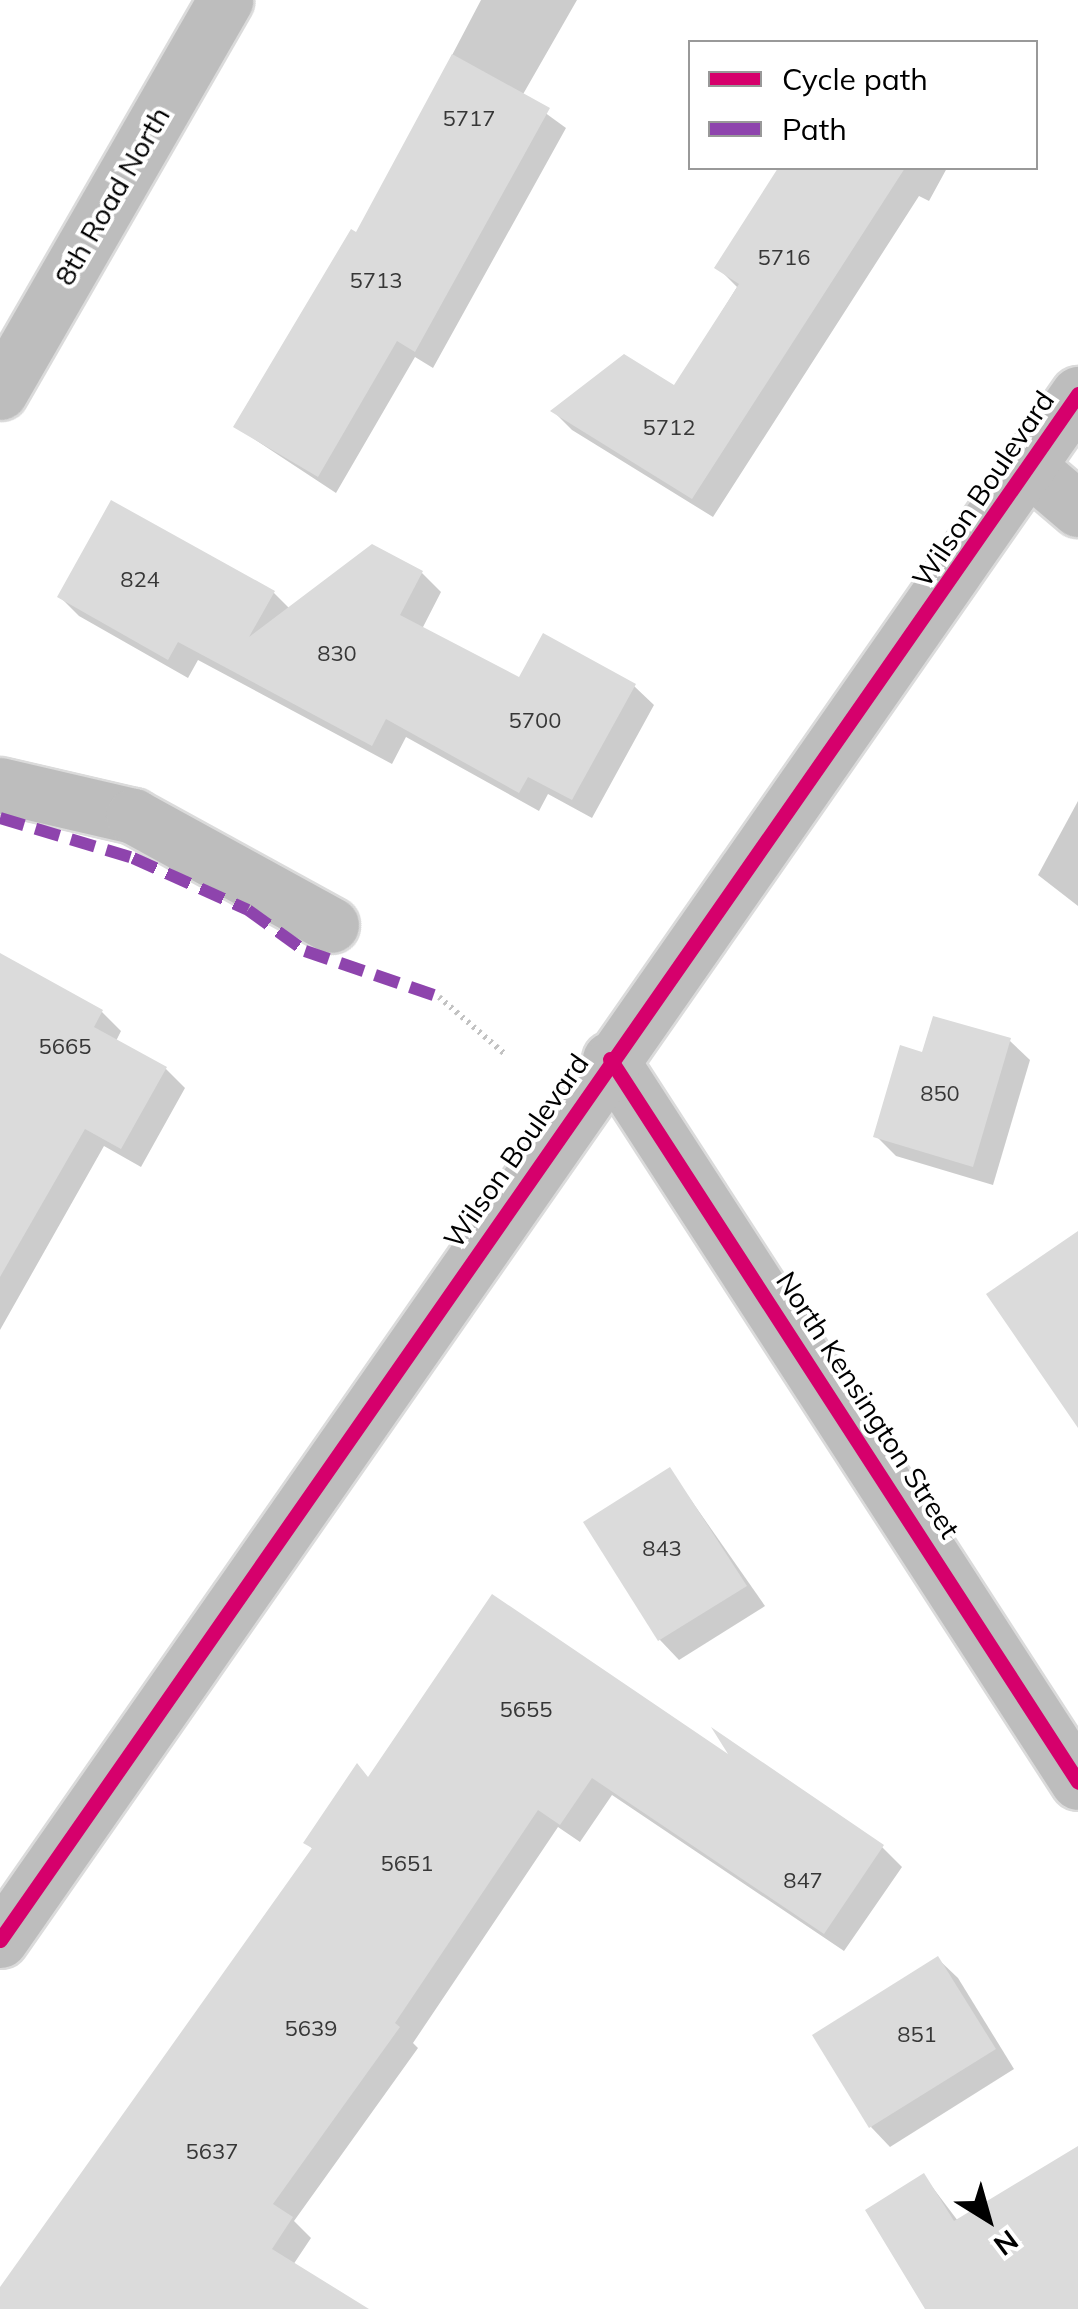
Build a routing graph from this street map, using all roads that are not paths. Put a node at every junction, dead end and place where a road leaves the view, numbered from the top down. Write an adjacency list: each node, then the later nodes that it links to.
1 (224, 0): 2 (main road, 8th Road North)
2 (0, 392)
3 (1078, 394): 4 (main road, Wilson Boulevard)
4 (1031, 469): 5 (main road); 8 (main road, Wilson Boulevard)
5 (1078, 508)
6 (0, 784): 7 (main road)
7 (331, 925)
8 (610, 1059): 9 (main road, North Kensington Street); 10 (main road, Wilson Boulevard)
9 (1078, 1782)
10 (0, 1940)

